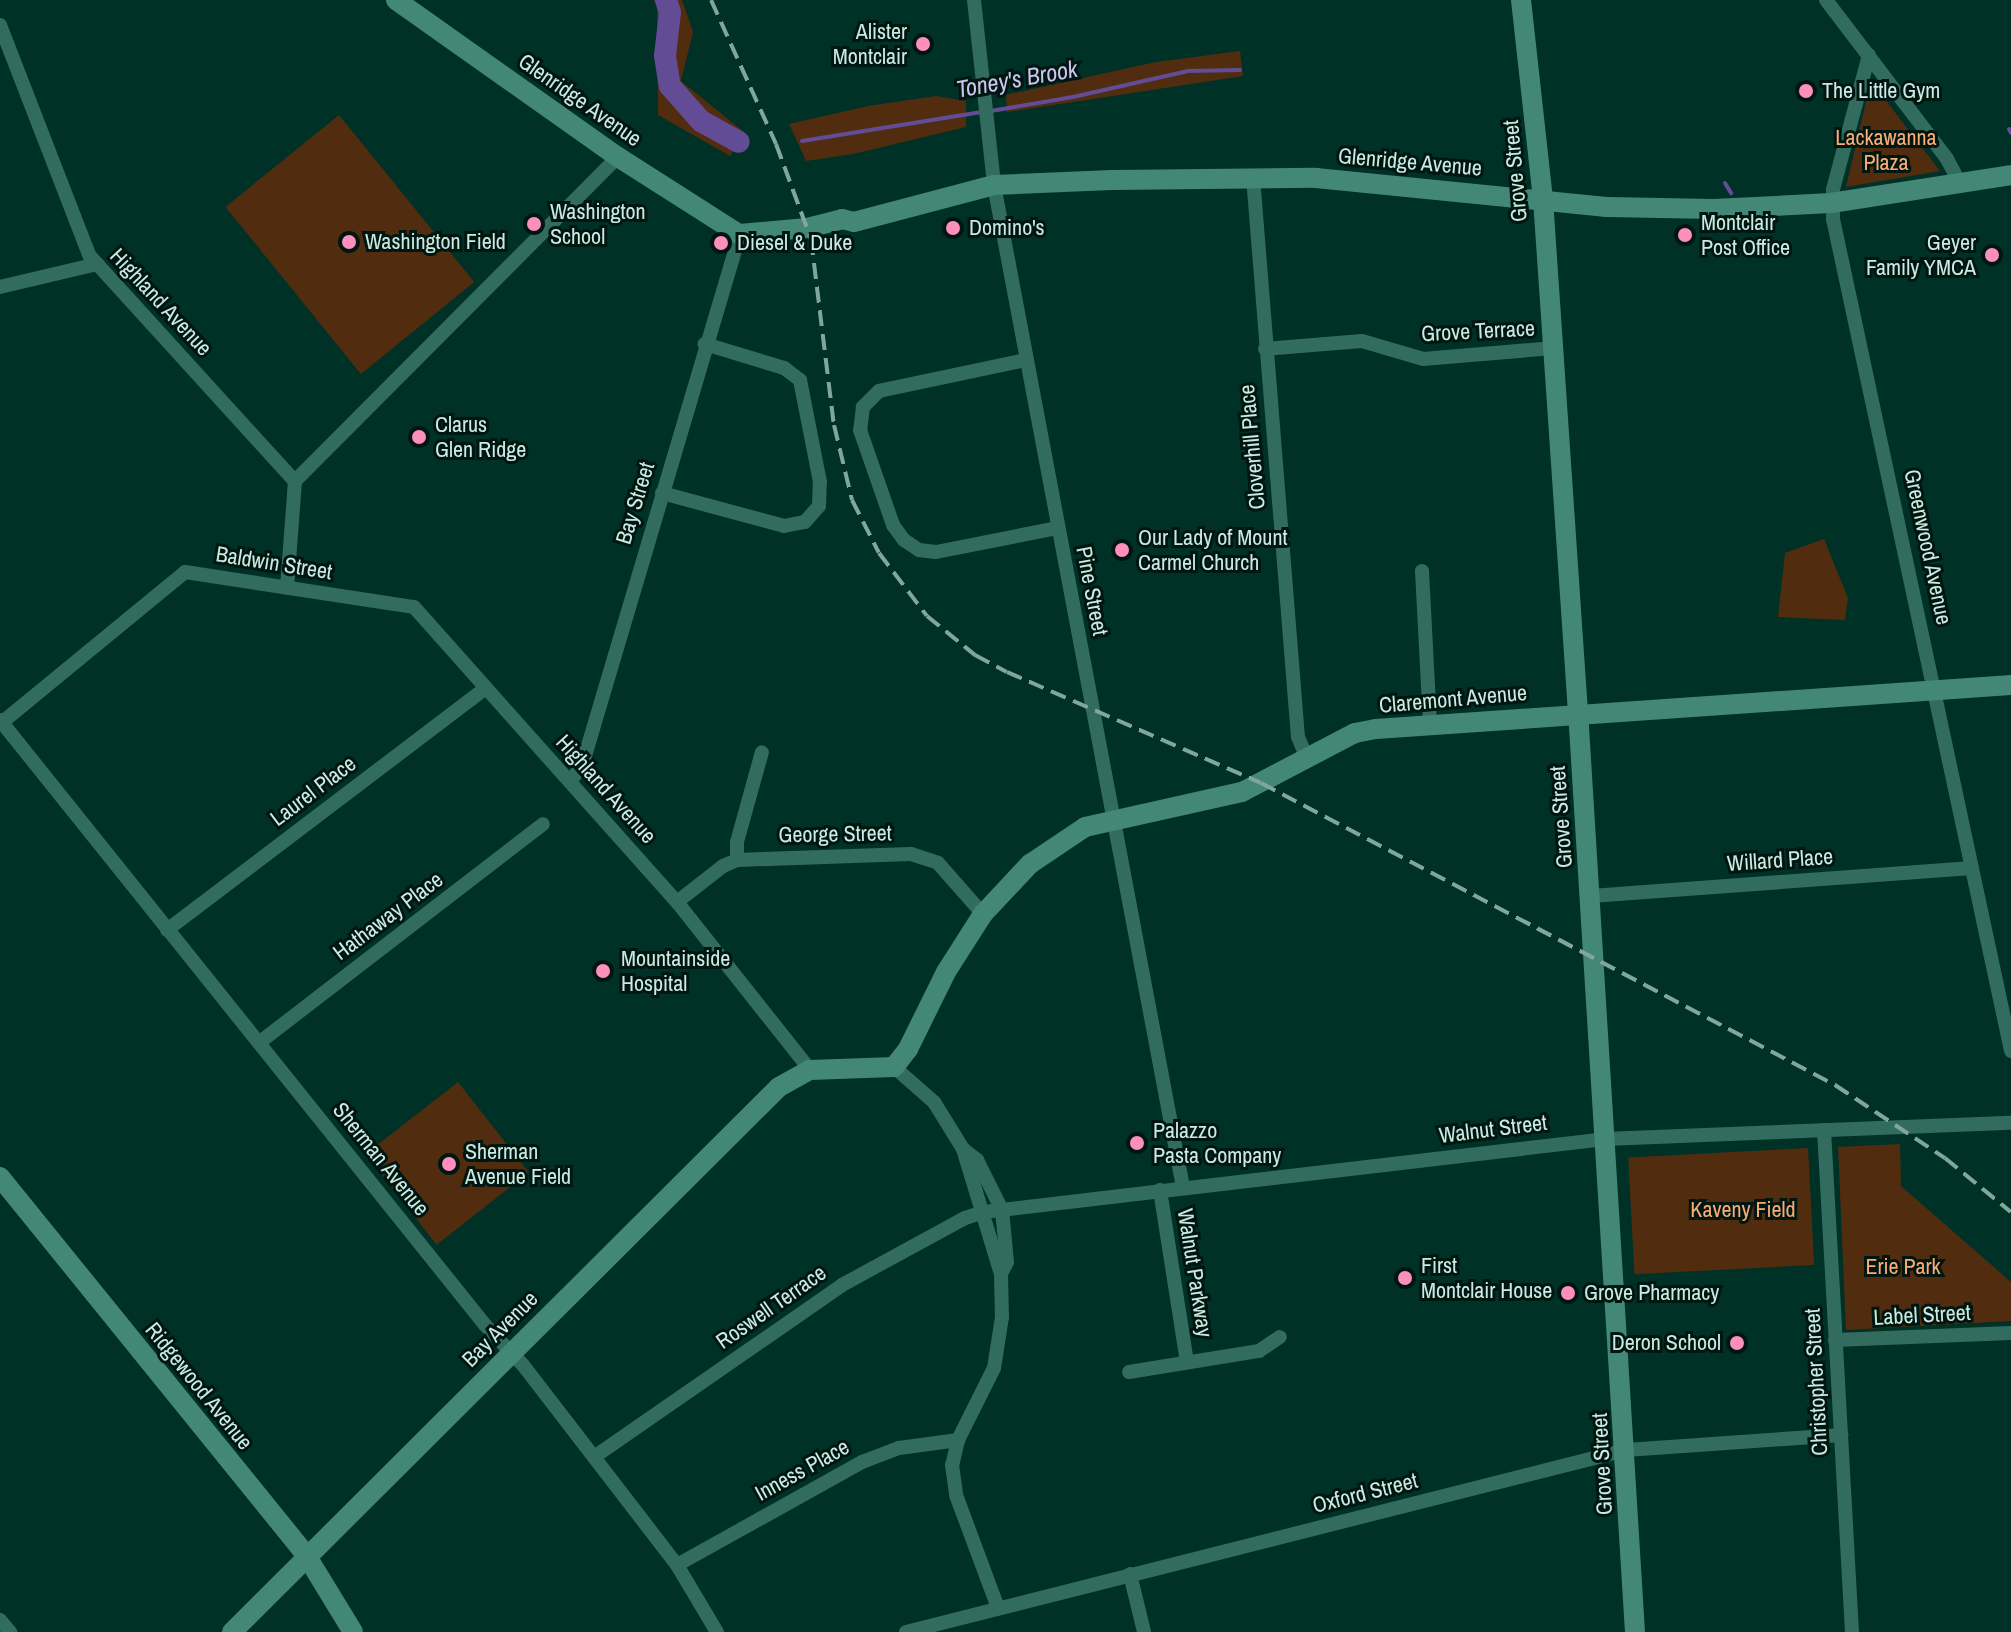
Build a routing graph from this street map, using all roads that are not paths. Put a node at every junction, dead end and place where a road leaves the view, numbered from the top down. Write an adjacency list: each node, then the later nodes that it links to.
1 (396, 0): 7 (street, Glenridge Avenue)
2 (974, 0): 11 (street, Pine Street)
3 (1521, 0): 12 (street, Grove Street)
4 (1826, 0): 6 (street)
5 (0, 25): 15 (street, Highland Avenue)
6 (1869, 55): 10 (street); 13 (street, Greenwood Avenue)
7 (618, 157): 14 (street, Glenridge Avenue); 21 (street)
8 (2011, 175): 10 (street, Glenridge Avenue)
9 (1253, 177): 11 (street, Glenridge Avenue); 12 (street, Glenridge Avenue); 19 (street, Cloverhill Place)
10 (1960, 183): 13 (street, Glenridge Avenue)
11 (994, 185): 14 (street, Glenridge Avenue); 20 (street, Pine Street)
12 (1543, 199): 13 (street, Glenridge Avenue); 18 (street, Grove Street)
13 (1831, 203): 29 (street, Greenwood Avenue)
14 (740, 234): 17 (street, Bay Street)
15 (97, 264): 16 (street); 21 (street, Highland Avenue)
16 (0, 287)
17 (705, 344): 22 (street, Bay Street); 22 (street)
18 (1553, 348): 19 (street, Grove Terrace); 30 (street, Grove Street)
19 (1265, 349): 34 (street, Cloverhill Place)
20 (1026, 360): 23 (street, Pine Street); 23 (street)
21 (295, 481): 25 (street)
22 (662, 493): 35 (street, Bay Street)
23 (1057, 528): 36 (street, Pine Street)
24 (1422, 571): 32 (street)
25 (287, 588): 26 (street, Baldwin Street); 31 (street, Baldwin Street)
26 (438, 634): 28 (street, Highland Avenue)
27 (2011, 685): 29 (street, Claremont Avenue)
28 (486, 688): 35 (street, Highland Avenue); 43 (street, Laurel Place)
29 (1936, 691): 30 (street, Claremont Avenue); 39 (street, Greenwood Avenue)
30 (1578, 713): 32 (street, Claremont Avenue); 40 (street, Grove Street)
31 (1, 722): 43 (street, Sherman Avenue)
32 (1430, 724): 34 (street, Claremont Avenue)
33 (762, 752): 38 (street)
34 (1307, 758): 36 (street, Claremont Avenue)
35 (570, 781): 41 (street, Highland Avenue)
36 (1113, 818): 42 (street, Claremont Avenue); 53 (street, Pine Street)
37 (543, 824): 44 (street, Hathaway Place)
38 (737, 860): 41 (street); 42 (street, George Street)
39 (1972, 868): 40 (street, Willard Place); 45 (street, Greenwood Avenue)
40 (1591, 896): 50 (street, Grove Street)
41 (677, 902): 47 (street, Highland Avenue)
42 (983, 914): 46 (street, Claremont Avenue)
43 (167, 930): 44 (street, Sherman Avenue)
44 (260, 1042): 61 (street, Sherman Avenue)
45 (2011, 1051)
46 (894, 1067): 47 (street); 51 (street)
47 (810, 1070): 61 (street, Bay Avenue)
48 (2011, 1123): 49 (street, Walnut Street)
49 (1824, 1130): 50 (street, Walnut Street); 60 (street, Christopher Street)
50 (1605, 1139): 53 (street, Walnut Street); 66 (street, Grove Street)
51 (963, 1149): 55 (street); 56 (street)
52 (0, 1177): 68 (street, Ridgewood Avenue)
53 (1183, 1187): 54 (street, Walnut Street)
54 (1160, 1190): 55 (street, Walnut Street); 62 (street, Walnut Parkway)
55 (1002, 1210): 56 (street, Walnut Street); 57 (street)
56 (984, 1212): 57 (street); 67 (street, Roswell Terrace)
57 (1001, 1274): 65 (street)
58 (2011, 1333): 60 (street, Label Street)
59 (1280, 1337): 62 (street, Walnut Parkway)
60 (1835, 1340): 64 (street, Christopher Street)
61 (510, 1352): 67 (street, Sherman Avenue); 68 (street, Bay Avenue)
62 (1187, 1362): 63 (street, Walnut Parkway)
63 (1129, 1372)
64 (1841, 1435): 66 (street, Oxford Street); 80 (street, Christopher Street)
65 (958, 1440): 69 (street, Inness Place); 71 (street)
66 (1626, 1450): 70 (street, Oxford Street); 79 (street, Grove Street)
67 (594, 1457): 69 (street, Sherman Avenue)
68 (306, 1555): 74 (street, Bay Avenue); 75 (street, Ridgewood Avenue)
69 (677, 1565): 76 (street, Sherman Avenue)
70 (1130, 1574): 71 (street, Oxford Street); 78 (street)
71 (998, 1608): 77 (street, Oxford Street)
72 (0, 1620): 73 (street)
73 (10, 1632)
74 (232, 1632)
75 (353, 1632)
76 (717, 1632)
77 (906, 1632)
78 (1144, 1632)
79 (1635, 1632)
80 (1852, 1632)

